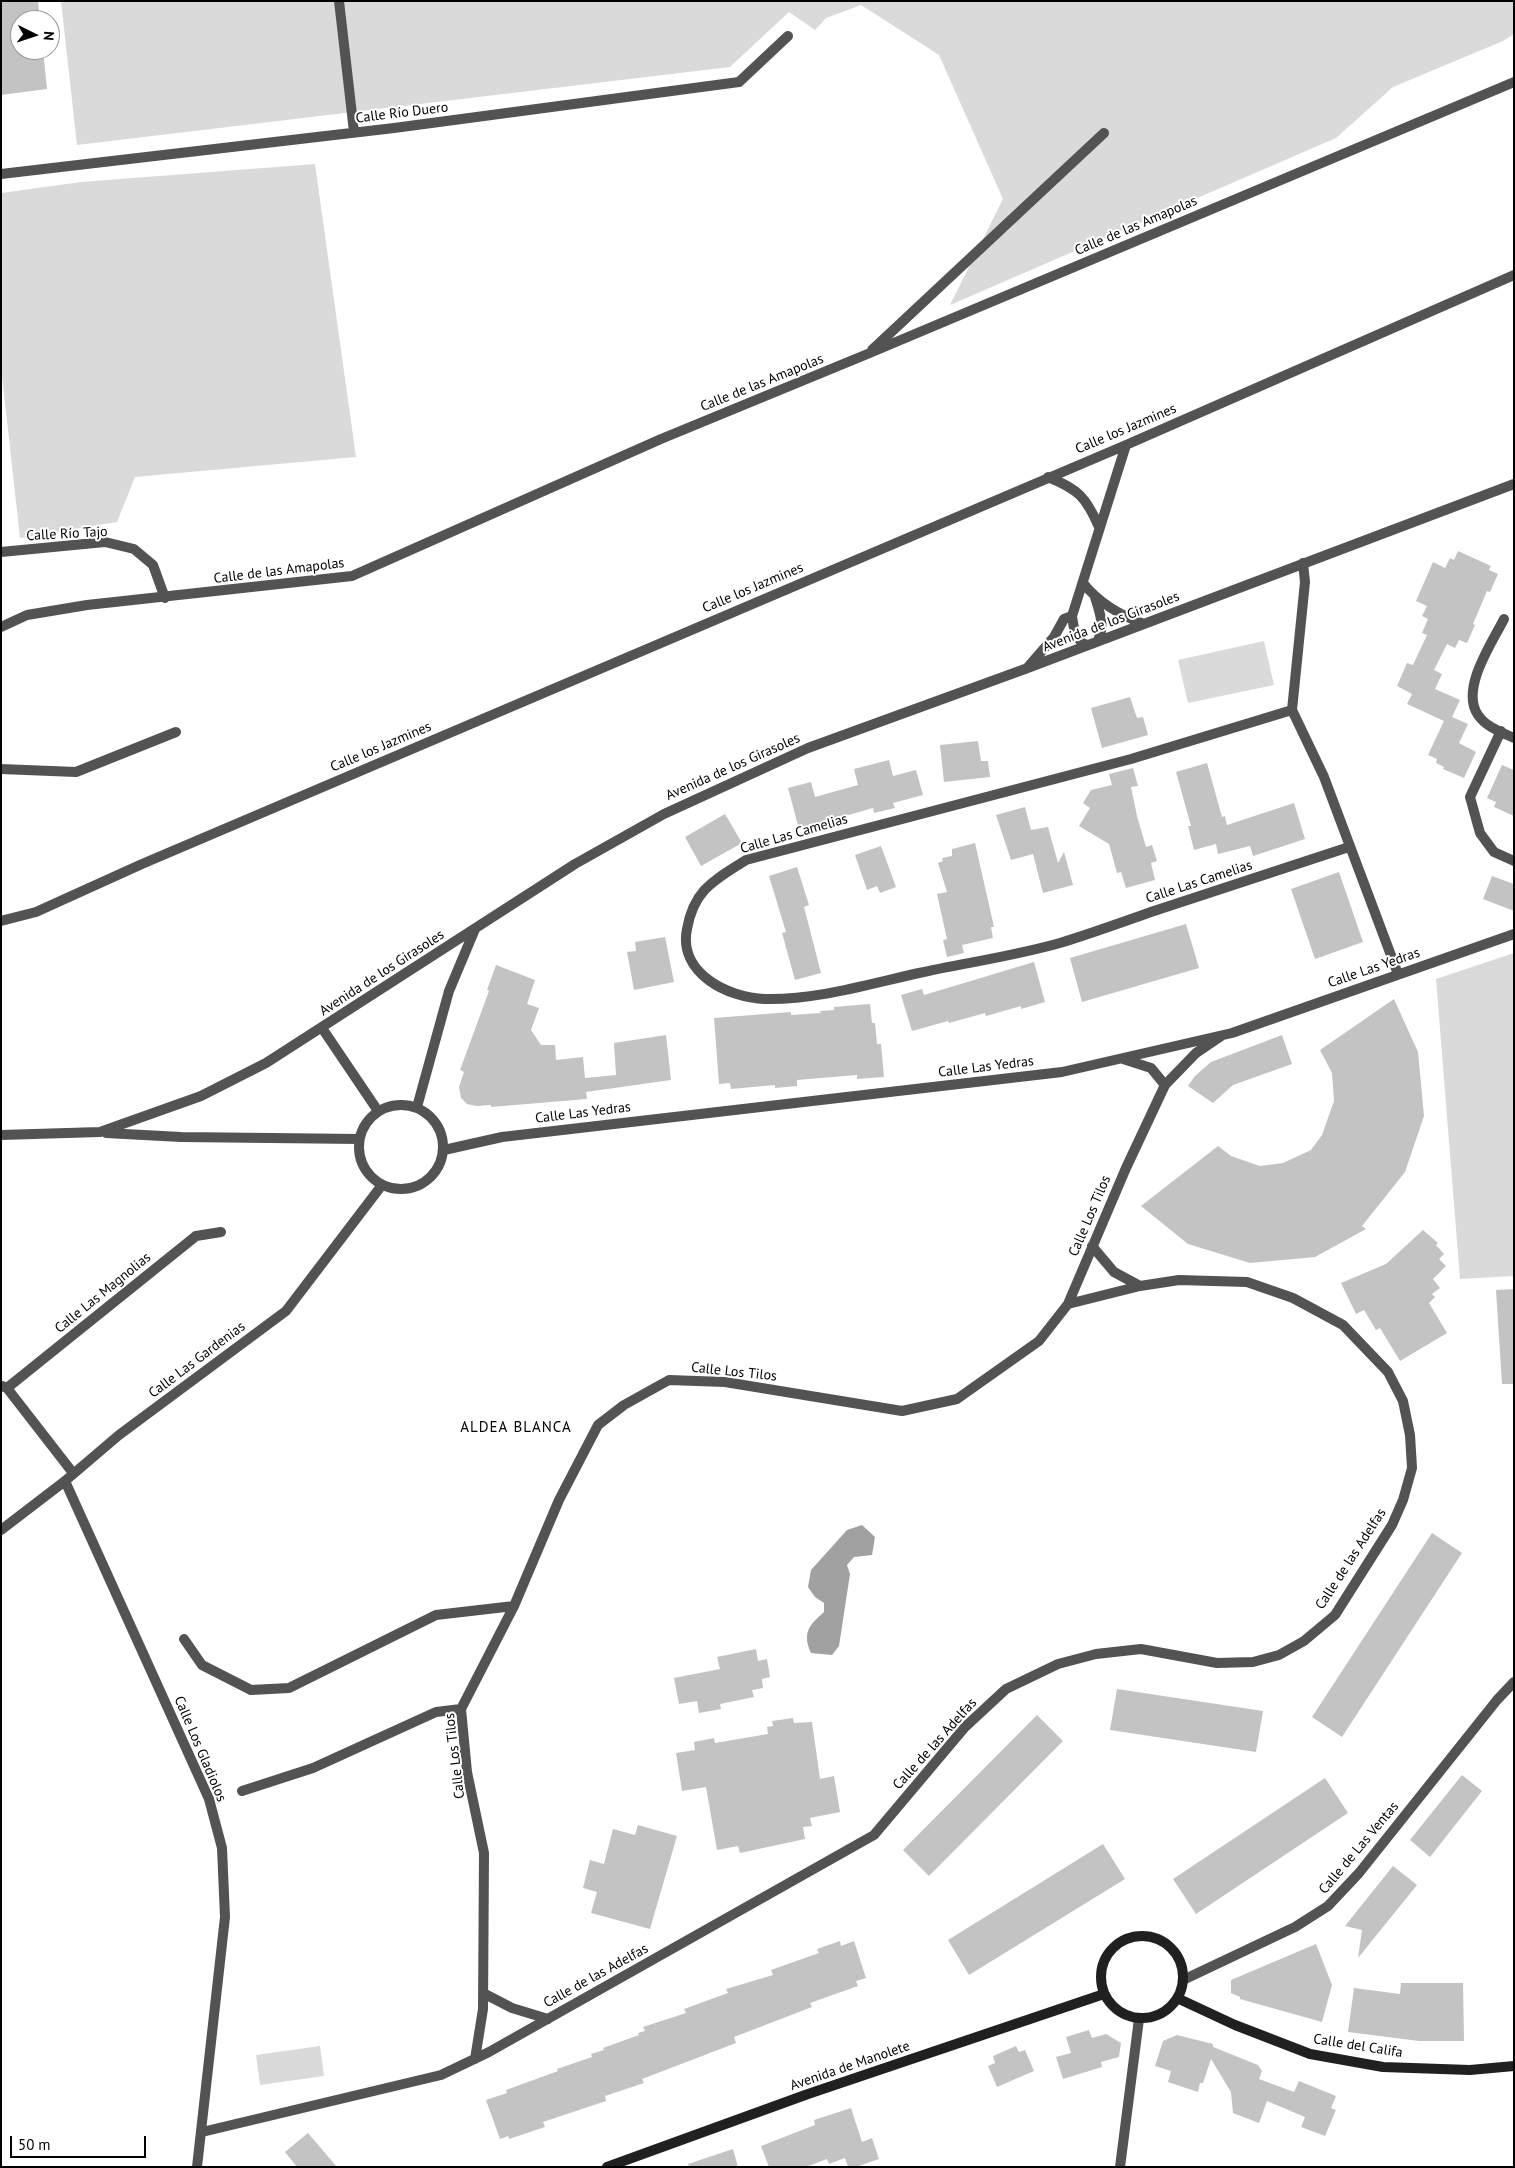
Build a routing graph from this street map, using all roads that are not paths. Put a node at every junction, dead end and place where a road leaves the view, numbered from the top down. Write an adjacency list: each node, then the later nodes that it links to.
1 (339, 1): 4 (street)
2 (788, 36): 4 (street, Calle Río Duero)
3 (1514, 82): 8 (street, Calle de las Amapolas)
4 (354, 132): 6 (street, Calle Río Duero)
5 (1104, 133): 8 (street)
6 (1, 174)
7 (1514, 275): 9 (street, Calle los Jazmines)
8 (865, 356): 17 (street, Calle de las Amapolas)
9 (1126, 445): 10 (street, Calle los Jazmines); 12 (street)
10 (1048, 477): 12 (street); 32 (street, Calle los Jazmines)
11 (1514, 484): 14 (street, Avenida de los Girasoles)
12 (1099, 527): 15 (street)
13 (1, 552): 17 (street, Calle Río Tajo)
14 (1303, 563): 20 (street, Avenida de los Girasoles); 25 (street)
15 (1083, 583): 16 (street); 18 (street)
16 (1095, 597): 20 (street); 22 (street)
17 (165, 598): 21 (street, Calle de las Amapolas)
18 (1072, 616): 23 (street); 24 (street)
19 (1504, 618): 26 (street)
20 (1144, 624): 22 (street, Avenida de los Girasoles)
21 (1, 627)
22 (1098, 641): 23 (street, Avenida de los Girasoles)
23 (1087, 645): 24 (street, Avenida de los Girasoles)
24 (1025, 670): 33 (street, Avenida de los Girasoles)
25 (1292, 710): 30 (street); 30 (street, Calle Las Camelias)
26 (1501, 731): 28 (street); 31 (street)
27 (176, 732): 29 (street)
28 (1514, 738)
29 (1, 769)
30 (1349, 848): 35 (street)
31 (1514, 861)
32 (1, 921)
33 (475, 928): 36 (street, Avenida de los Girasoles); 40 (street)
34 (1514, 934): 35 (street, Calle Las Yedras)
35 (1398, 974): 37 (street, Calle Las Yedras)
36 (322, 1028): 41 (street); 42 (street, Avenida de los Girasoles)
37 (1221, 1036): 38 (street, Calle Las Yedras); 39 (street, Calle Los Tilos)
38 (1122, 1059): 39 (street); 45 (street, Calle Las Yedras)
39 (1165, 1085): 48 (street, Calle Los Tilos)
40 (417, 1107): 41 (street); 45 (street)
41 (378, 1111): 44 (street)
42 (100, 1132): 43 (street, Avenida de los Girasoles); 44 (street)
43 (1, 1135)
44 (359, 1140): 46 (street)
45 (444, 1150): 46 (street)
46 (382, 1185): 52 (street, Calle Las Gardenias)
47 (221, 1232): 51 (street, Calle Las Magnolias)
48 (1092, 1246): 49 (street); 50 (street, Calle Los Tilos)
49 (1140, 1286): 50 (street, Calle de las Adelfas); 64 (street, Calle de las Adelfas)
50 (1068, 1304): 55 (street, Calle Los Tilos)
51 (4, 1387): 52 (street)
52 (73, 1473): 53 (street, Calle Las Gardenias)
53 (65, 1481): 54 (street, Calle Las Gardenias); 68 (street, Calle Los Gladiolos)
54 (1, 1530)
55 (514, 1606): 56 (street); 58 (street, Calle Los Tilos)
56 (184, 1639)
57 (1514, 1682): 60 (street, Calle de Las Ventas)
58 (461, 1709): 59 (street); 61 (street, Calle Los Tilos)
59 (242, 1791)
60 (1183, 1980): 62 (street); 63 (street)
61 (483, 1993): 64 (street); 66 (street, Calle Los Tilos)
62 (1104, 1994): 65 (street); 70 (street, Avenida de Manolete)
63 (1178, 1998): 65 (street); 67 (street, Calle del Califa)
64 (548, 2019): 66 (street, Calle de las Adelfas)
65 (1139, 2019): 71 (street)
66 (475, 2059): 68 (street, Calle de las Adelfas)
67 (1514, 2066)
68 (202, 2132): 69 (street, Calle Los Gladiolos)
69 (198, 2167)
70 (607, 2167)
71 (1120, 2167)

